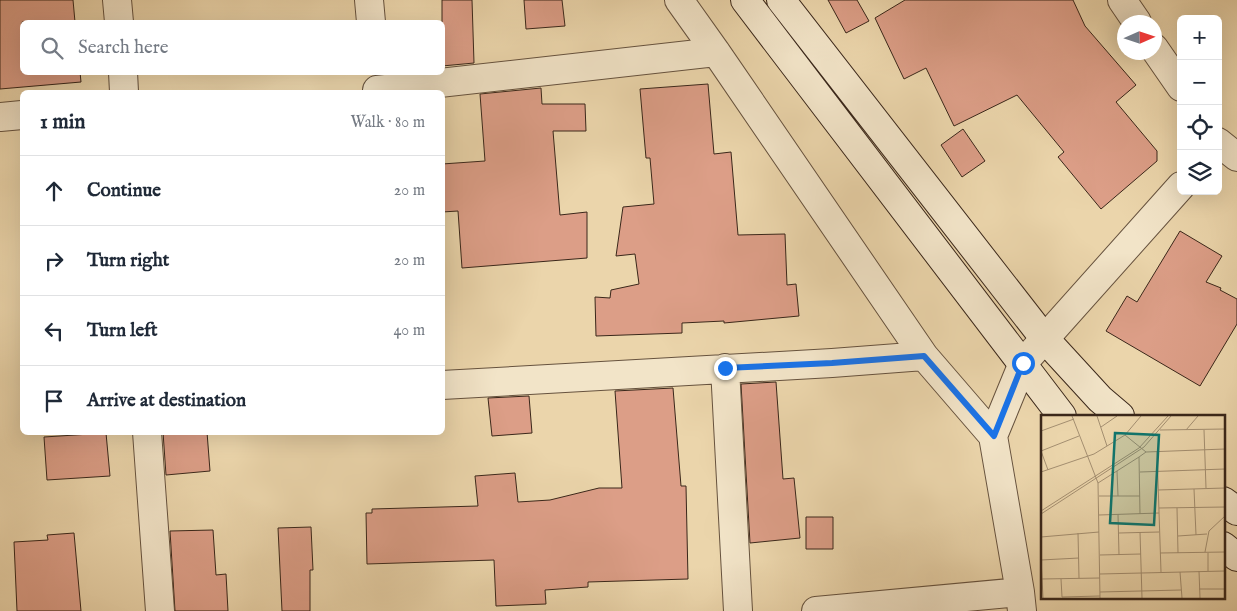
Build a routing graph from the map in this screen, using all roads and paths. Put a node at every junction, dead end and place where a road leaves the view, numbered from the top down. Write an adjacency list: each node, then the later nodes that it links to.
1 (117, 0): 8 (street)
2 (369, 0): 9 (street)
3 (679, 0): 10 (street)
4 (745, 0): 21 (street)
5 (781, 0): 19 (street)
6 (1122, 0): 7 (street)
7 (1132, 15)
8 (119, 20)
9 (371, 20)
10 (716, 52): 14 (street); 20 (street)
11 (1162, 60): 13 (street)
12 (123, 75): 15 (street)
13 (1177, 81)
14 (376, 85)
15 (124, 90)
16 (20, 115): 17 (street)
17 (0, 117)
18 (1177, 190): 19 (street)
19 (1044, 338): 21 (street); 25 (street)
20 (924, 356): 22 (street); 27 (street)
21 (1023, 363): 24 (street); 27 (street)
22 (725, 368): 23 (street); 34 (street)
23 (445, 385)
24 (1061, 415)
25 (1119, 415)
26 (147, 435): 33 (street)
27 (994, 436): 32 (street)
28 (1224, 502): 29 (street)
29 (1237, 511)
30 (1224, 547): 31 (street)
31 (1237, 557)
32 (1021, 602): 35 (street)
33 (160, 611)
34 (738, 611)
35 (816, 611)

